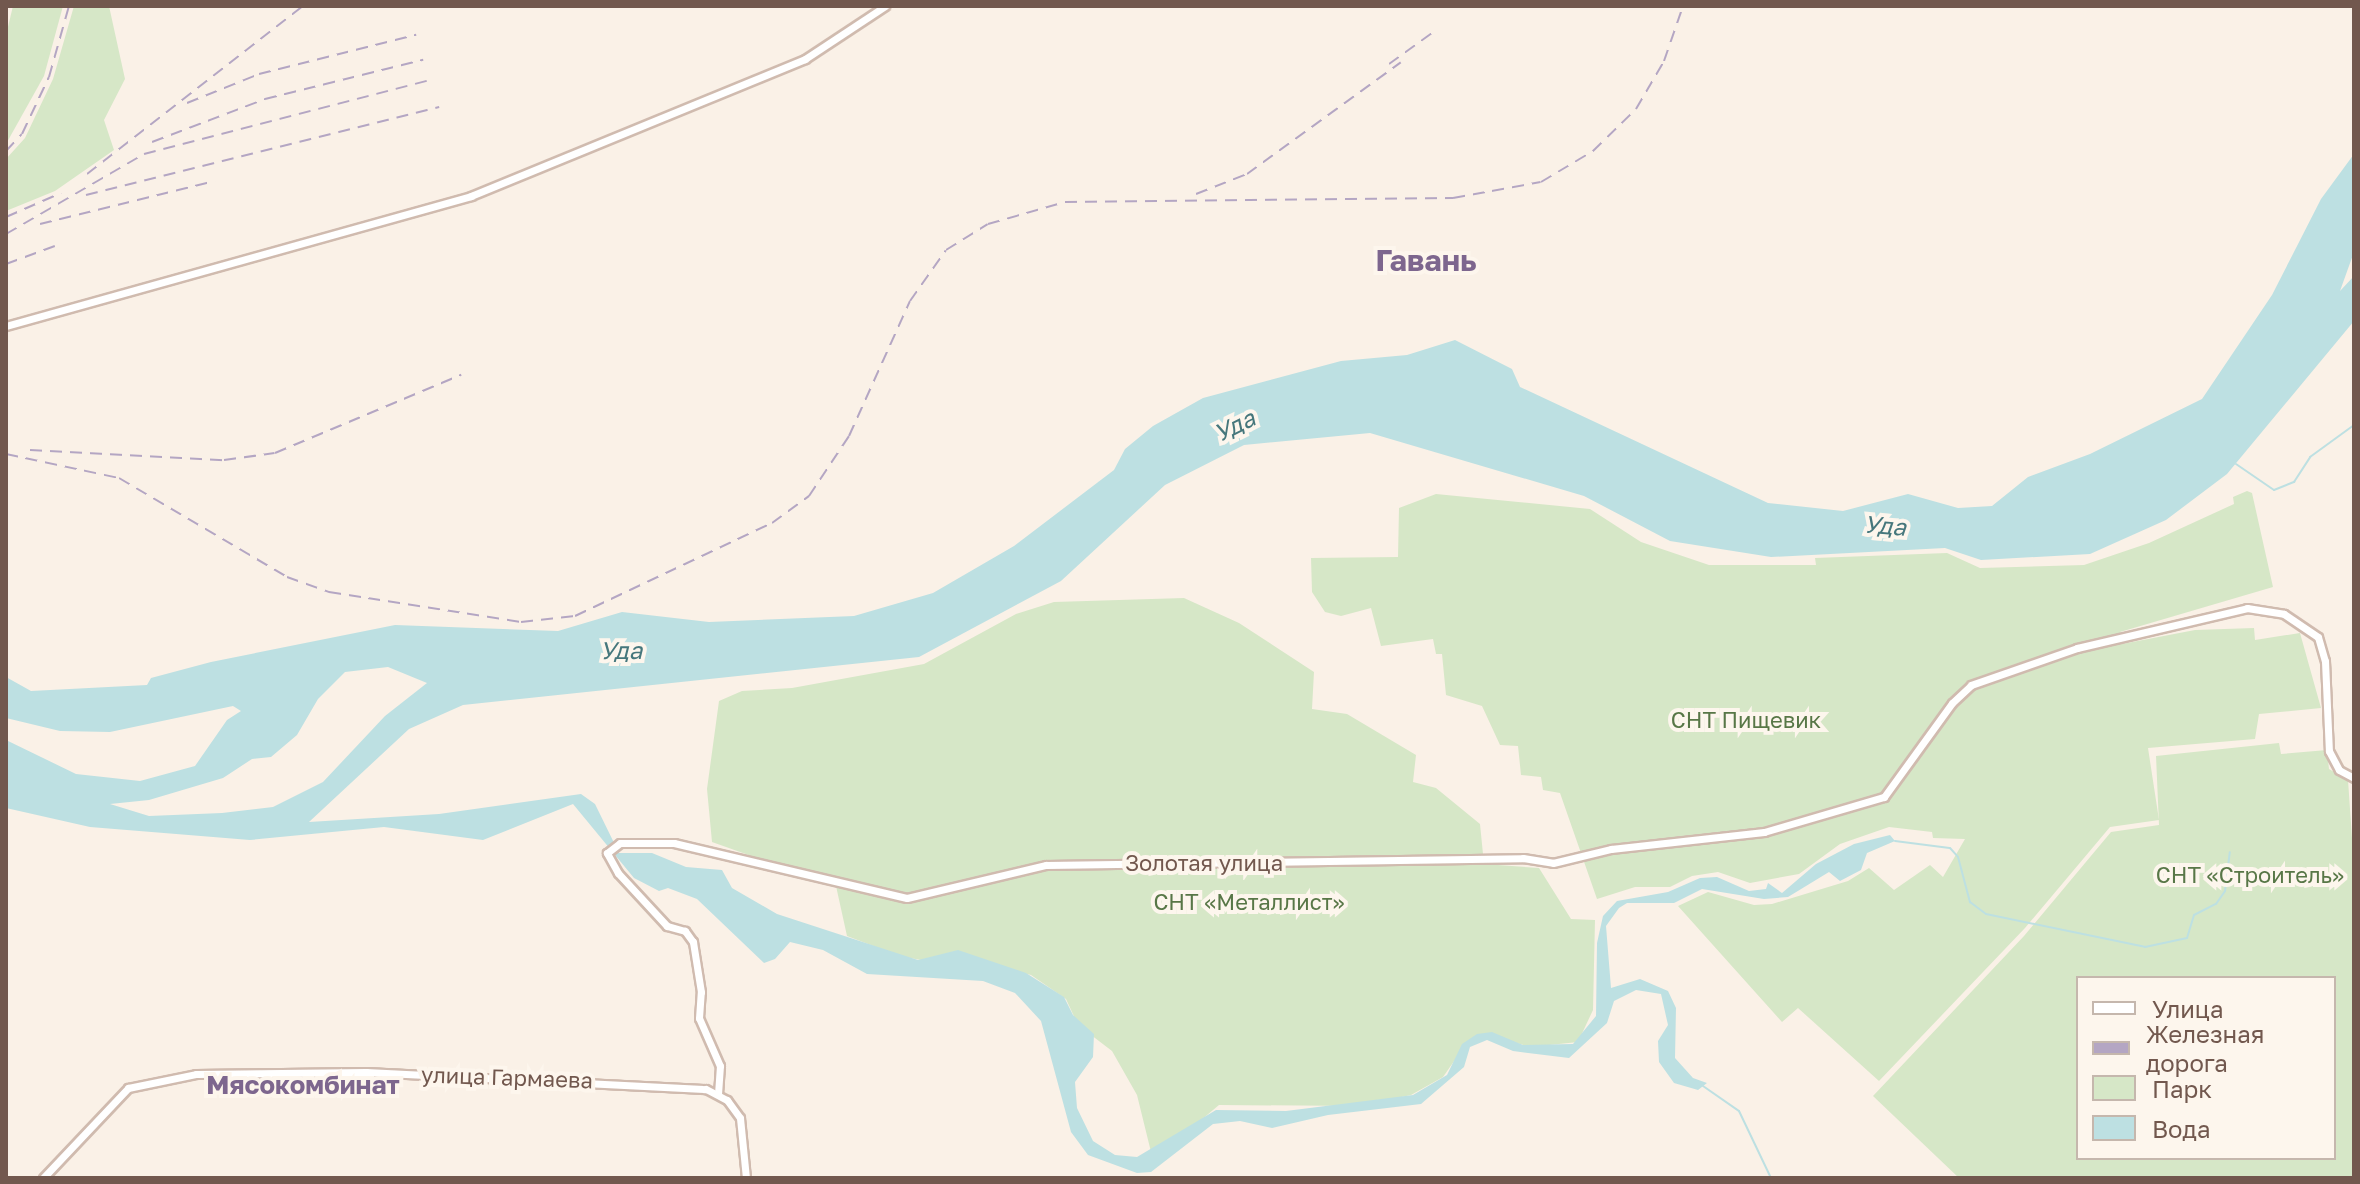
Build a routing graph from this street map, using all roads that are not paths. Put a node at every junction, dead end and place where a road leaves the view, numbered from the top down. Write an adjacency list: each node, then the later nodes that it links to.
1 (885, 6): 2 (street)
2 (6, 326)
3 (2354, 778): 4 (street, Золотая улица)
4 (718, 1094): 5 (street, улица Гармаева); 6 (street, улица Гармаева)
5 (43, 1178)
6 (746, 1178)

